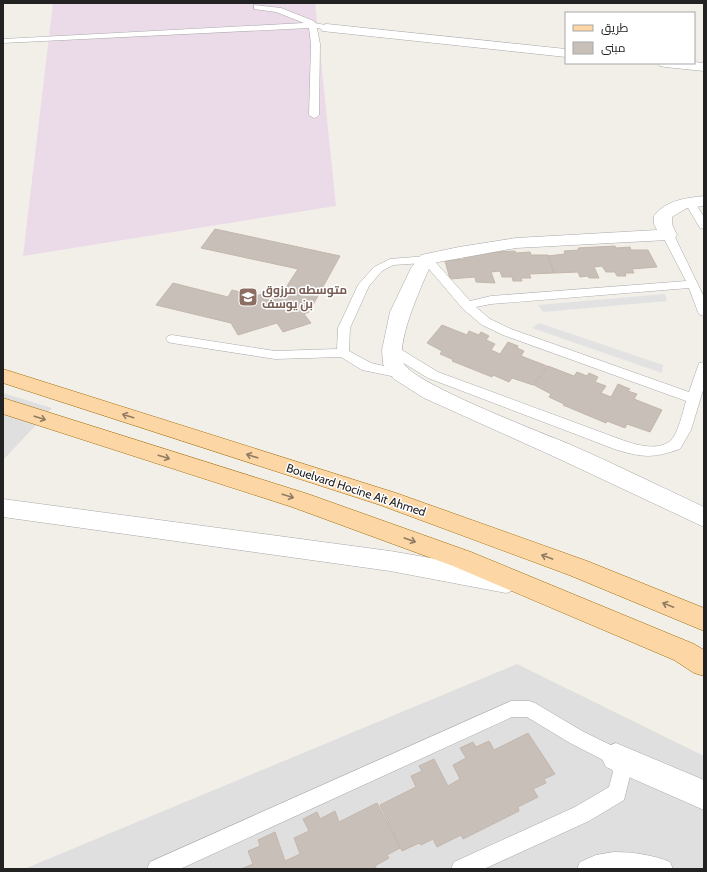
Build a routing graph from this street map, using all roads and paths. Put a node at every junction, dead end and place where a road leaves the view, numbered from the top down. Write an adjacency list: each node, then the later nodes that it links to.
1 (257, 7): 2 (lane)
2 (312, 25): 3 (lane); 4 (lane); 8 (lane)
3 (327, 28): 5 (street)
4 (3, 40)
5 (565, 53)
6 (675, 64): 7 (street)
7 (704, 67)
8 (314, 115)
9 (697, 202): 10 (lane); 11 (street)
10 (704, 226)
11 (668, 234): 12 (street); 13 (lane)
12 (428, 259): 14 (lane); 17 (street); 18 (lane)
13 (693, 284): 14 (lane); 15 (lane)
14 (467, 306): 22 (lane)
15 (704, 312)
16 (172, 338): 18 (lane)
17 (392, 350): 20 (street); 22 (lane)
18 (343, 353): 20 (lane)
19 (704, 366): 22 (lane)
20 (401, 374): 25 (street)
21 (3, 376): 27 (main road, Bouelvard Hocine Ait Ahmed, one-way to 21)
22 (694, 399)
23 (3, 406): 26 (main road, one-way to 26)
24 (3, 508): 26 (street)
25 (704, 518)
26 (524, 585): 28 (main road)
27 (704, 620)
28 (704, 664)
29 (616, 756): 30 (street); 31 (lane); 32 (lane)
30 (704, 795)
31 (157, 869)
32 (461, 869)
33 (587, 869): 34 (lane)
34 (663, 869)

